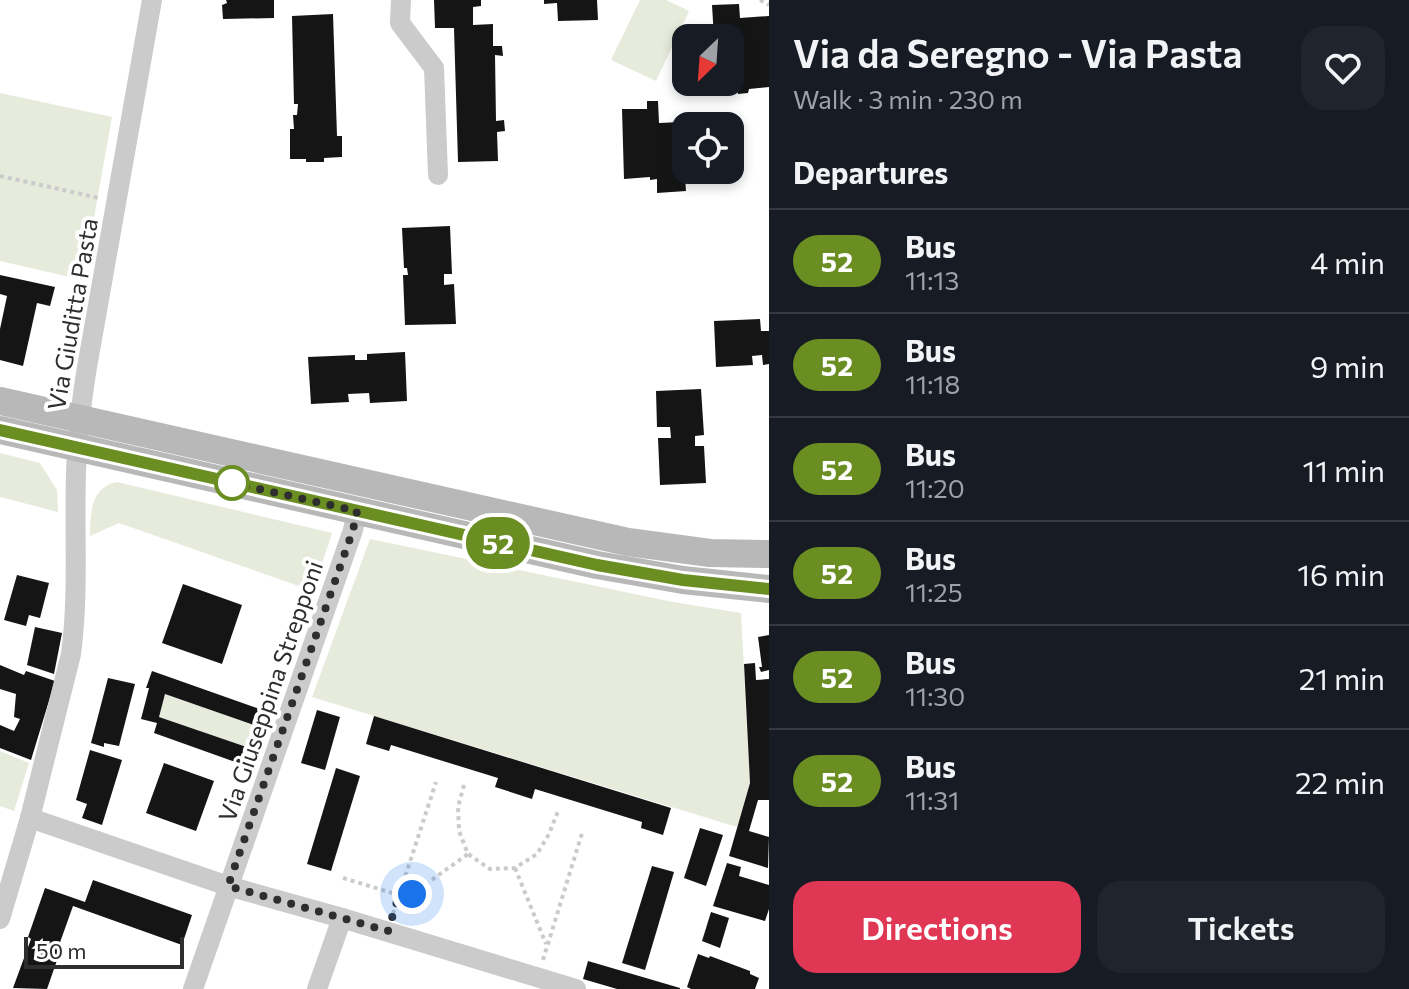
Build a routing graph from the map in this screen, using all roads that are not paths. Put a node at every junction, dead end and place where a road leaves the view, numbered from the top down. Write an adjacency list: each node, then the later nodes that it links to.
1 (152, 0): 5 (street, Via Giuditta Pasta)
2 (401, 0): 3 (street)
3 (438, 175)
4 (0, 401): 5 (main road)
5 (80, 419): 7 (street, Via Giuditta Pasta); 9 (main road)
6 (0, 430): 7 (main road)
7 (77, 448): 8 (main road); 11 (street, Via Giuditta Pasta)
8 (357, 511): 10 (main road); 12 (street, Via Giuseppina Strepponi)
9 (769, 554)
10 (769, 589)
11 (30, 818): 12 (street); 14 (street, Via Giuditta Pasta)
12 (228, 886): 13 (street); 16 (street, Via Giuseppina Strepponi)
13 (342, 918): 15 (street); 17 (street)
14 (0, 919)
15 (549, 983): 18 (street)
16 (193, 989)
17 (317, 989)
18 (576, 989)

